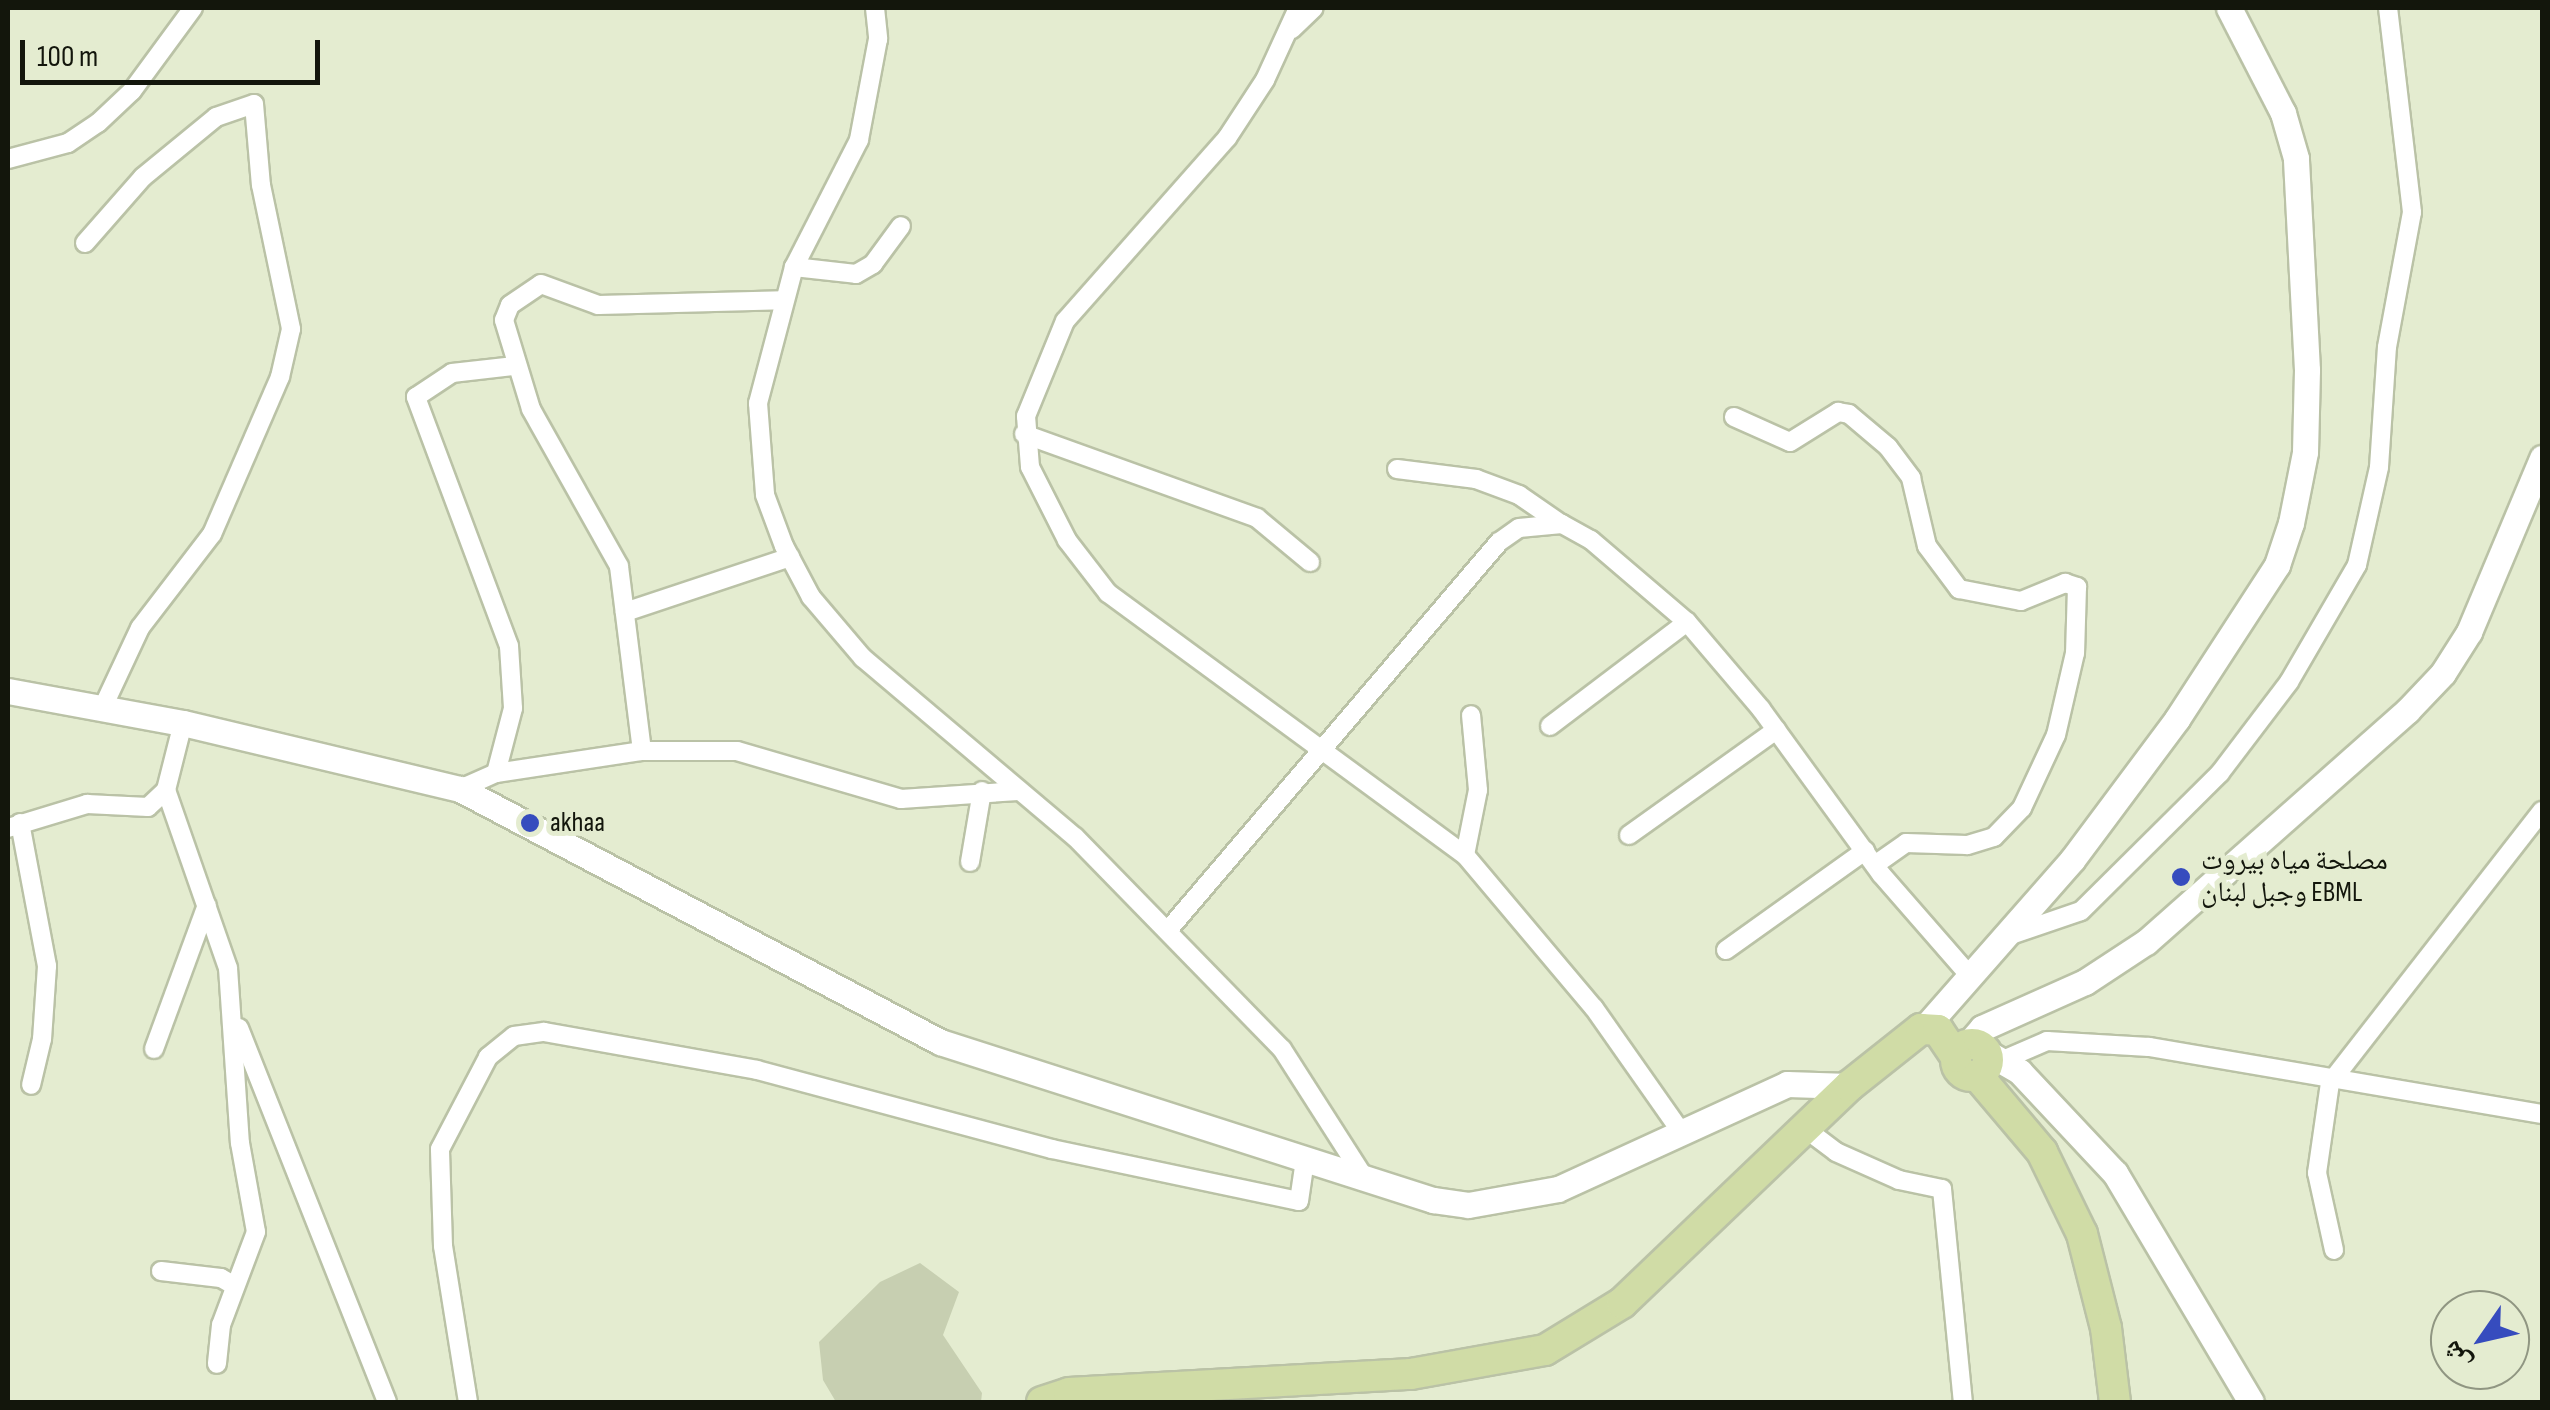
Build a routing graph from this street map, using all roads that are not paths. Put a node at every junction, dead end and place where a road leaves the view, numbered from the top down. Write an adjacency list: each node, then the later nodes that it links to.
1 (193, 8): 8 (street)
2 (875, 8): 11 (street)
3 (1298, 8): 7 (street)
4 (1314, 8): 7 (street)
5 (2229, 8): 44 (street)
6 (2388, 8): 44 (street)
7 (1288, 33): 15 (street)
8 (8, 160)
9 (901, 226): 11 (street)
10 (86, 243): 24 (street)
11 (794, 267): 12 (street)
12 (783, 300): 13 (street); 19 (street)
13 (514, 366): 21 (street); 31 (street)
14 (1734, 417): 40 (street)
15 (1024, 434): 20 (street); 29 (street)
16 (2542, 458): 50 (street)
17 (1397, 469): 18 (street)
18 (1562, 524): 22 (street); 29 (street)
19 (790, 557): 21 (street); 34 (street)
20 (1310, 562)
21 (625, 612): 30 (street)
22 (1687, 622): 27 (street); 28 (street)
23 (8, 691): 24 (street)
24 (102, 709): 26 (street)
25 (1471, 714): 39 (street)
26 (182, 723): 32 (street); 33 (street)
27 (1550, 726)
28 (1776, 730): 38 (street); 40 (street)
29 (1321, 750): 39 (street); 43 (street)
30 (642, 751): 31 (street); 35 (street)
31 (496, 774): 33 (street)
32 (166, 790): 37 (street); 42 (street)
33 (460, 790): 57 (street)
34 (1018, 791): 35 (street); 43 (street)
35 (982, 792): 41 (street)
36 (2542, 810): 51 (street)
37 (14, 825): 52 (street)
38 (1629, 836)
39 (1465, 855): 56 (street)
40 (1870, 858): 45 (street); 46 (street)
41 (970, 862)
42 (207, 905): 47 (street); 49 (street)
43 (1169, 929): 58 (street)
44 (2002, 938): 46 (street)
45 (1726, 950)
46 (1969, 974): 48 (street)
47 (233, 1013): 61 (street); 63 (street)
48 (1927, 1026): 50 (main road); 53 (main road)
49 (154, 1049)
50 (1978, 1057): 51 (street); 67 (main road); 68 (street)
51 (2330, 1082): 54 (street); 59 (street)
52 (30, 1084)
53 (1849, 1086): 55 (main road); 56 (street)
54 (2542, 1114)
55 (1806, 1130): 65 (main road); 66 (street)
56 (1681, 1132): 58 (street)
57 (1305, 1160): 58 (street); 64 (street)
58 (1364, 1177)
59 (2334, 1250)
60 (161, 1271): 61 (street)
61 (235, 1286): 62 (street)
62 (217, 1364)
63 (388, 1402)
64 (468, 1402)
65 (1042, 1402)
66 (1963, 1402)
67 (2115, 1402)
68 (2251, 1402)

